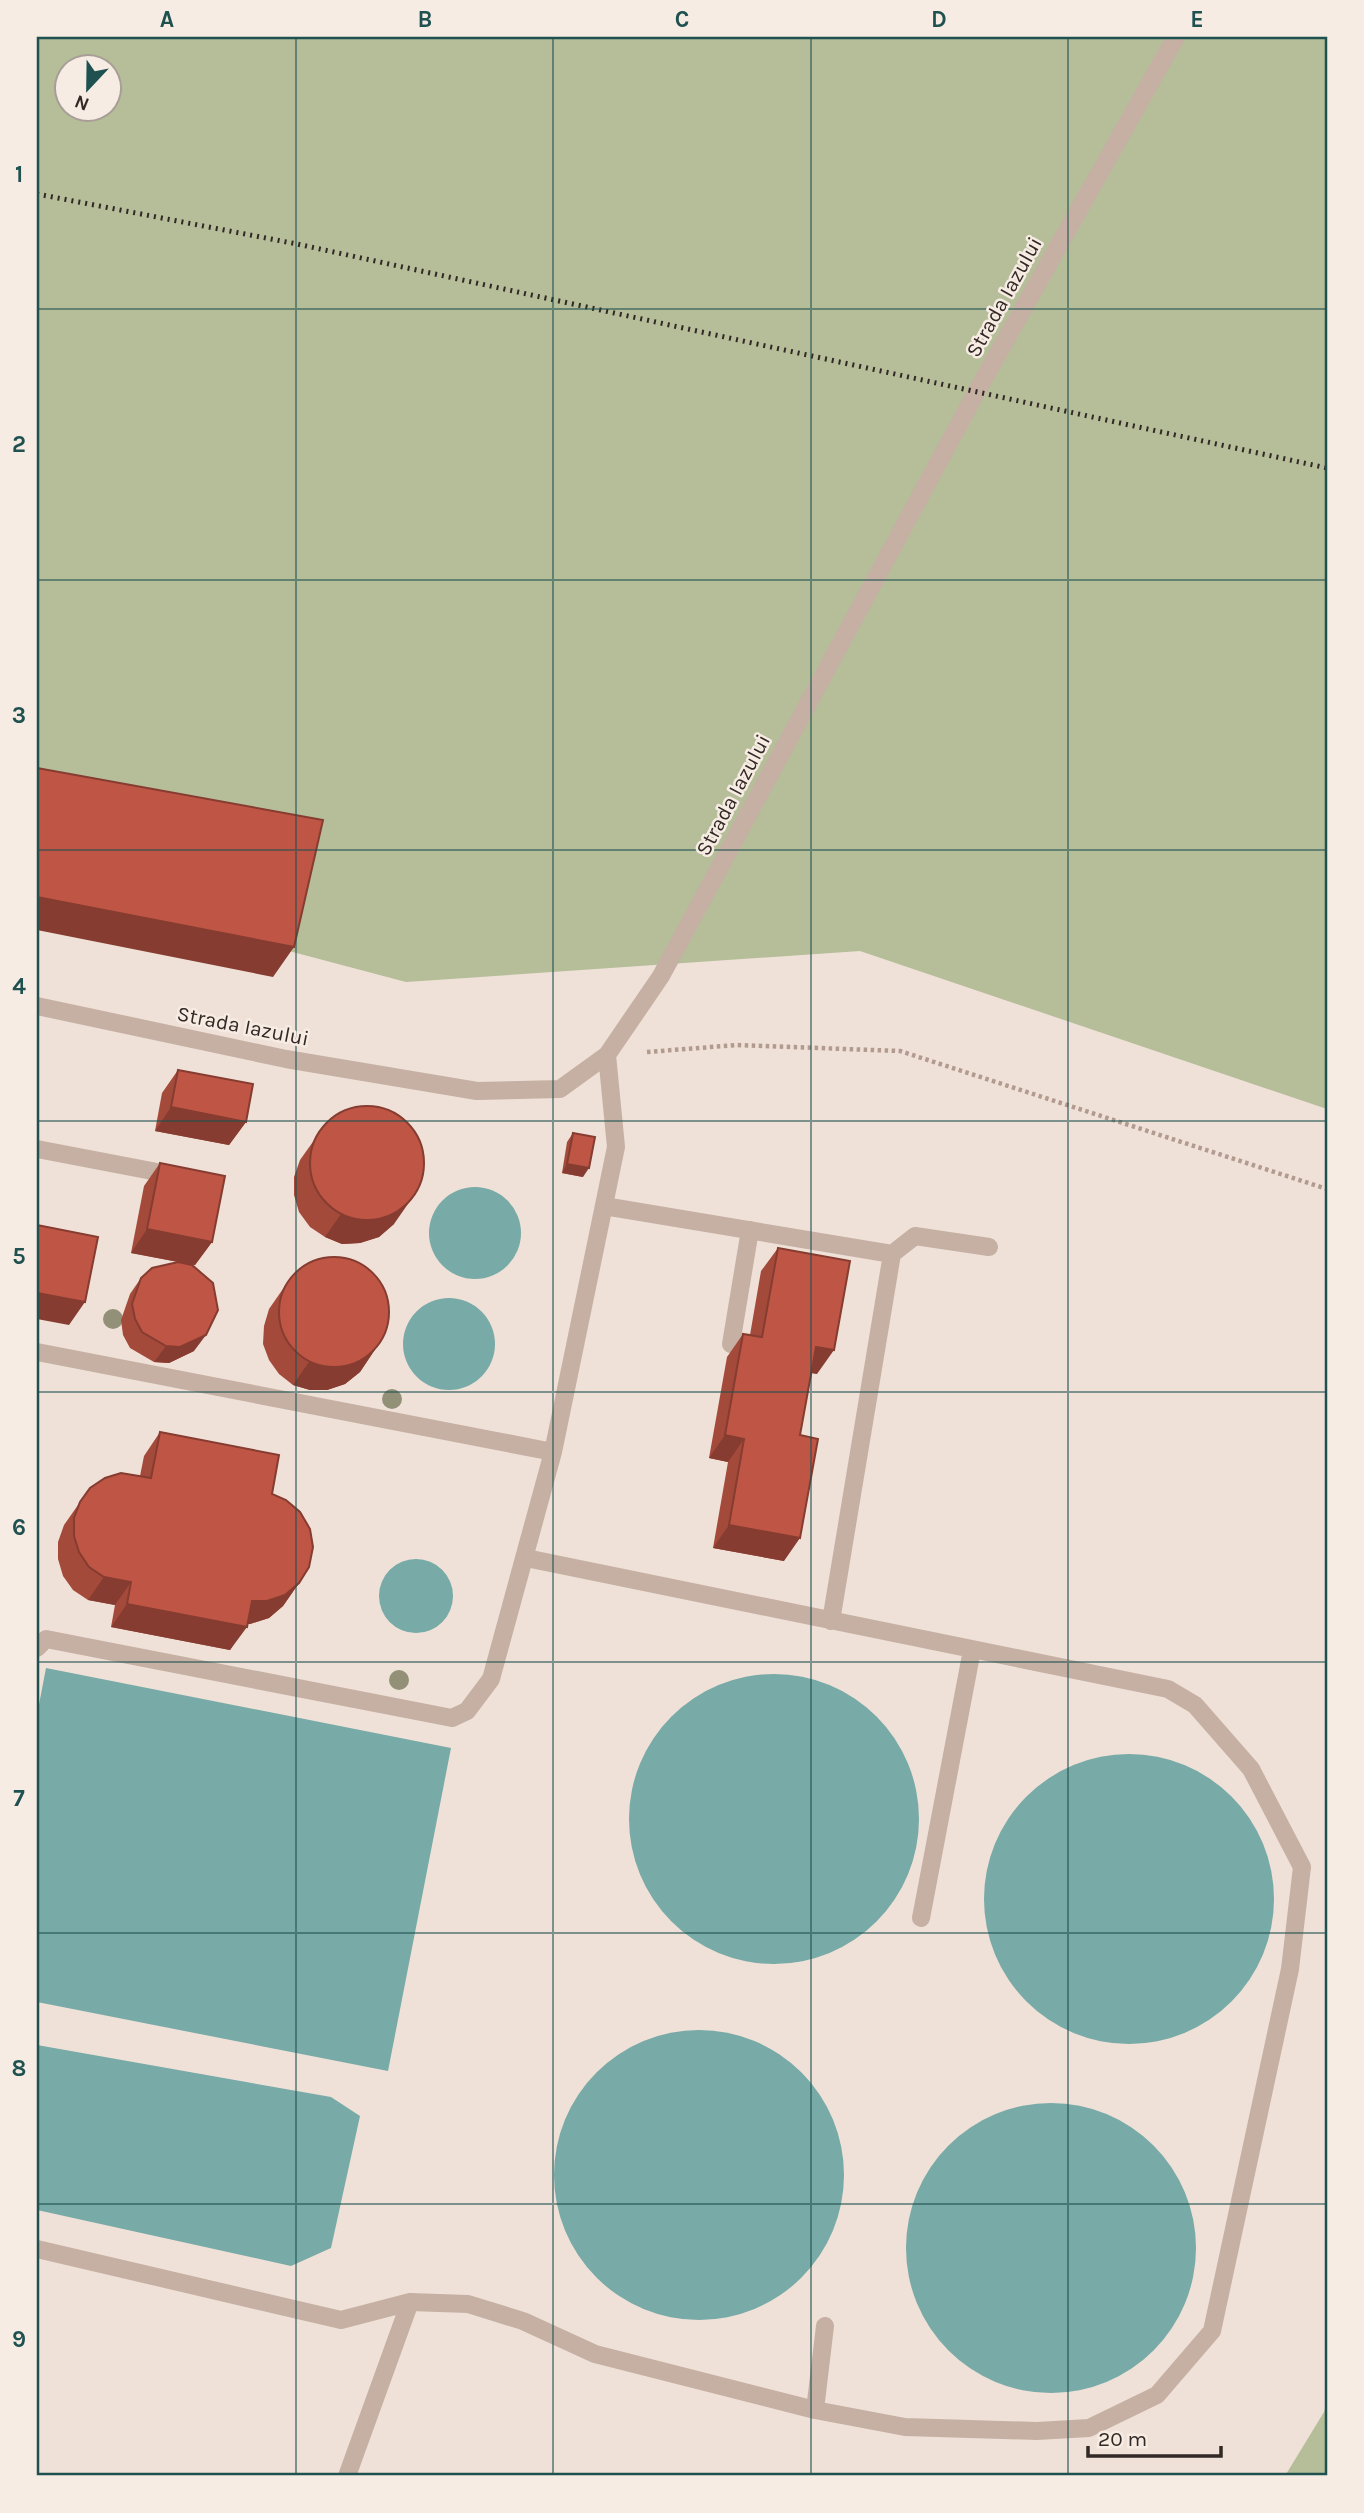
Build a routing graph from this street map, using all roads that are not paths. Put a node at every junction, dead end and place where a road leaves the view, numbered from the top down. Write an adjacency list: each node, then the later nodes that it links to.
1 (1176, 37): 3 (lane, Strada Iazului)
2 (37, 1006): 3 (lane, Strada Iazului)
3 (607, 1055): 6 (lane)
4 (37, 1149): 5 (lane)
5 (202, 1180)
6 (604, 1206): 7 (lane); 12 (lane)
7 (750, 1230): 9 (lane); 10 (lane)
8 (989, 1247): 9 (lane)
9 (892, 1254): 14 (lane)
10 (731, 1344)
11 (37, 1352): 12 (lane)
12 (553, 1452): 13 (lane)
13 (526, 1558): 14 (lane); 15 (lane)
14 (831, 1621): 16 (lane)
15 (37, 1648)
16 (972, 1650): 17 (lane); 21 (lane)
17 (921, 1918)
18 (37, 2249): 19 (lane)
19 (410, 2302): 21 (lane); 22 (lane)
20 (825, 2326): 21 (lane)
21 (815, 2410)
22 (347, 2476)

